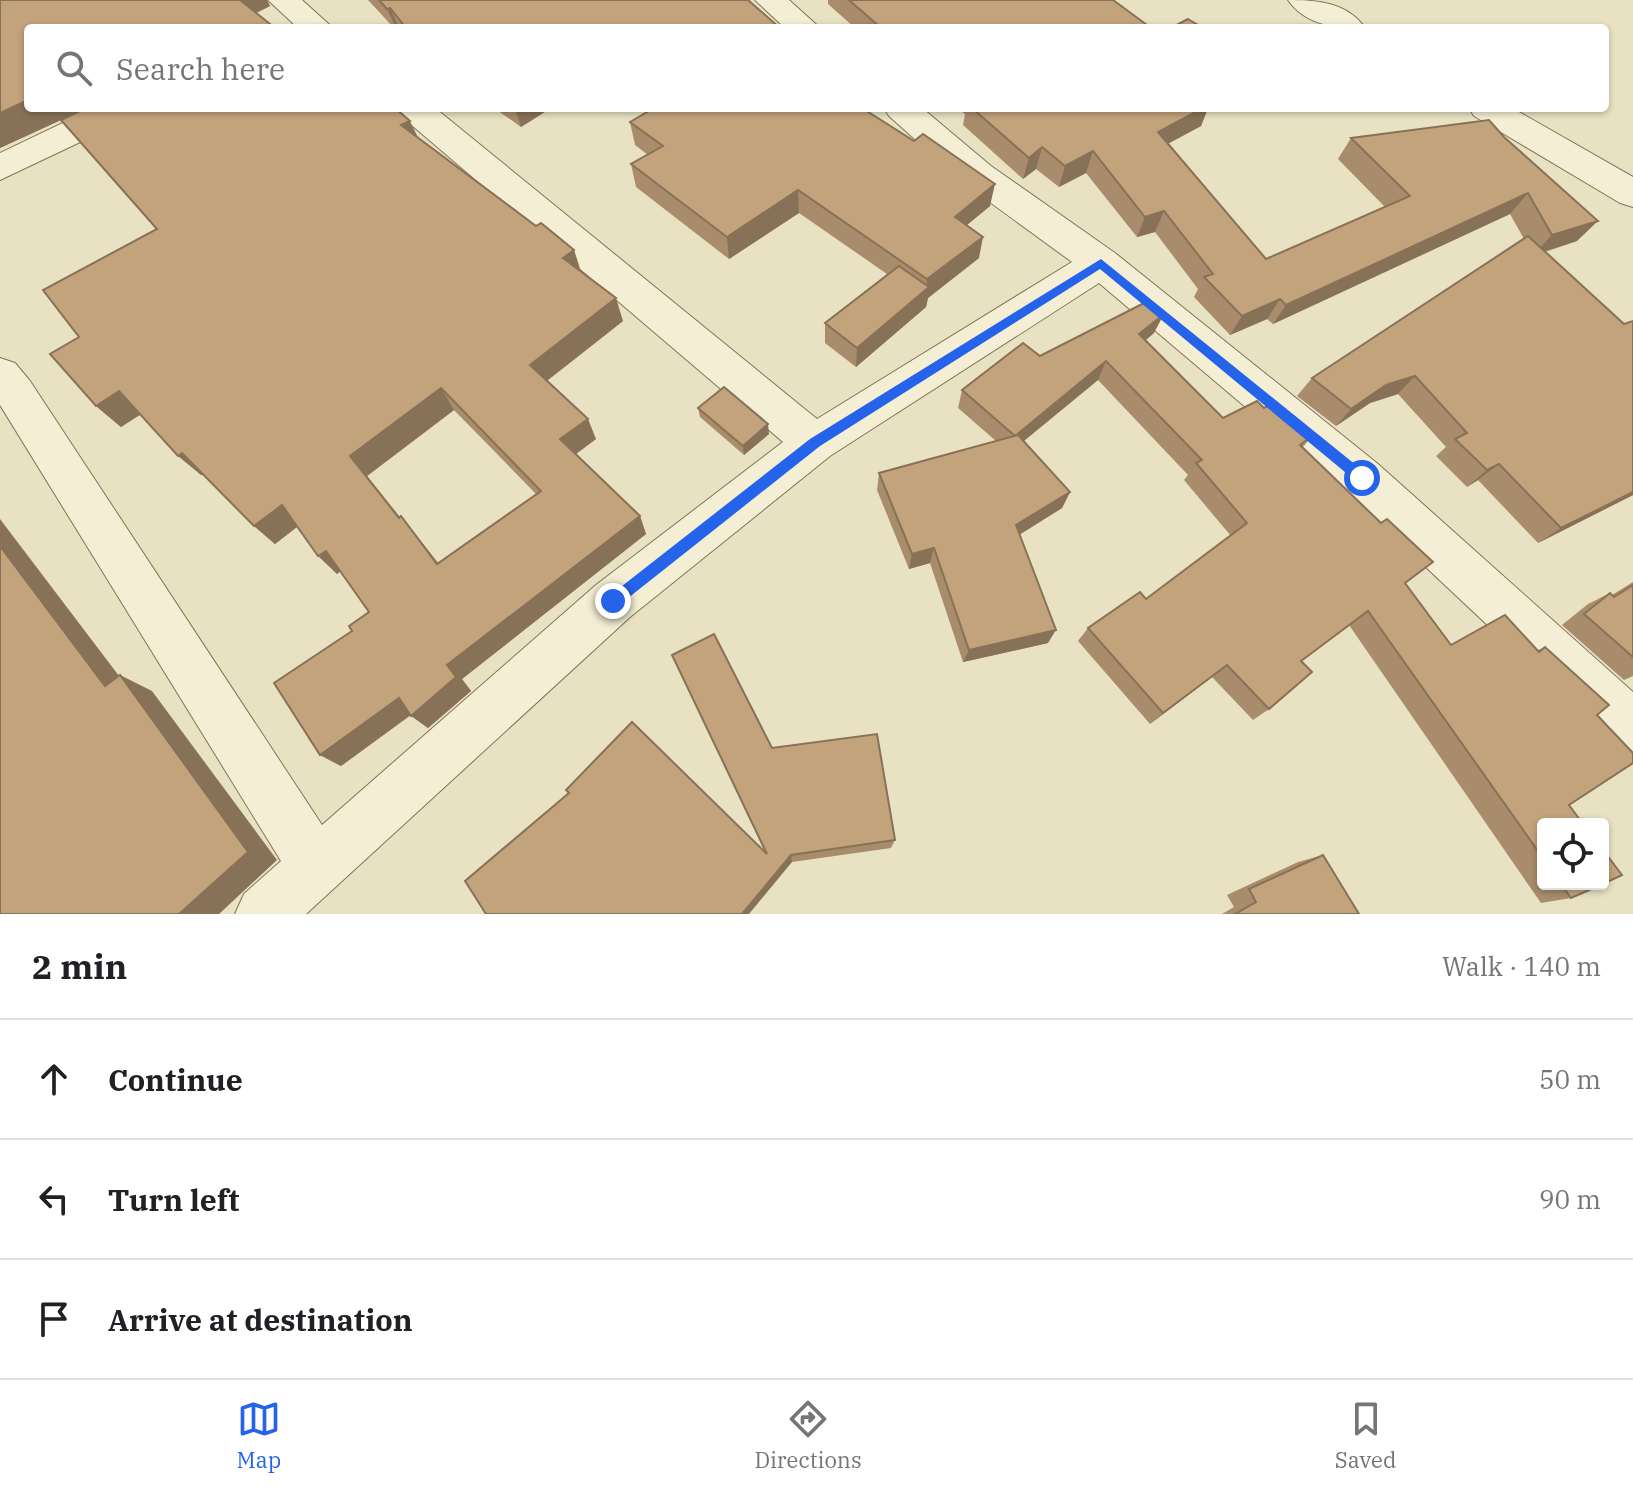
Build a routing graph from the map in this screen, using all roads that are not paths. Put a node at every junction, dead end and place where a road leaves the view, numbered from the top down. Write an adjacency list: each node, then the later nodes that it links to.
1 (770, 0): 3 (street)
2 (1303, 0): 4 (street)
3 (799, 24)
4 (1342, 24)
5 (115, 112): 9 (street)
6 (418, 112): 13 (street)
7 (906, 112): 11 (street)
8 (1493, 112): 10 (street)
9 (0, 168)
10 (1633, 194)
11 (1101, 263): 13 (street); 14 (street)
12 (0, 375): 15 (street)
13 (815, 443): 15 (street)
14 (1633, 727)
15 (317, 867): 16 (street)
16 (264, 914)

